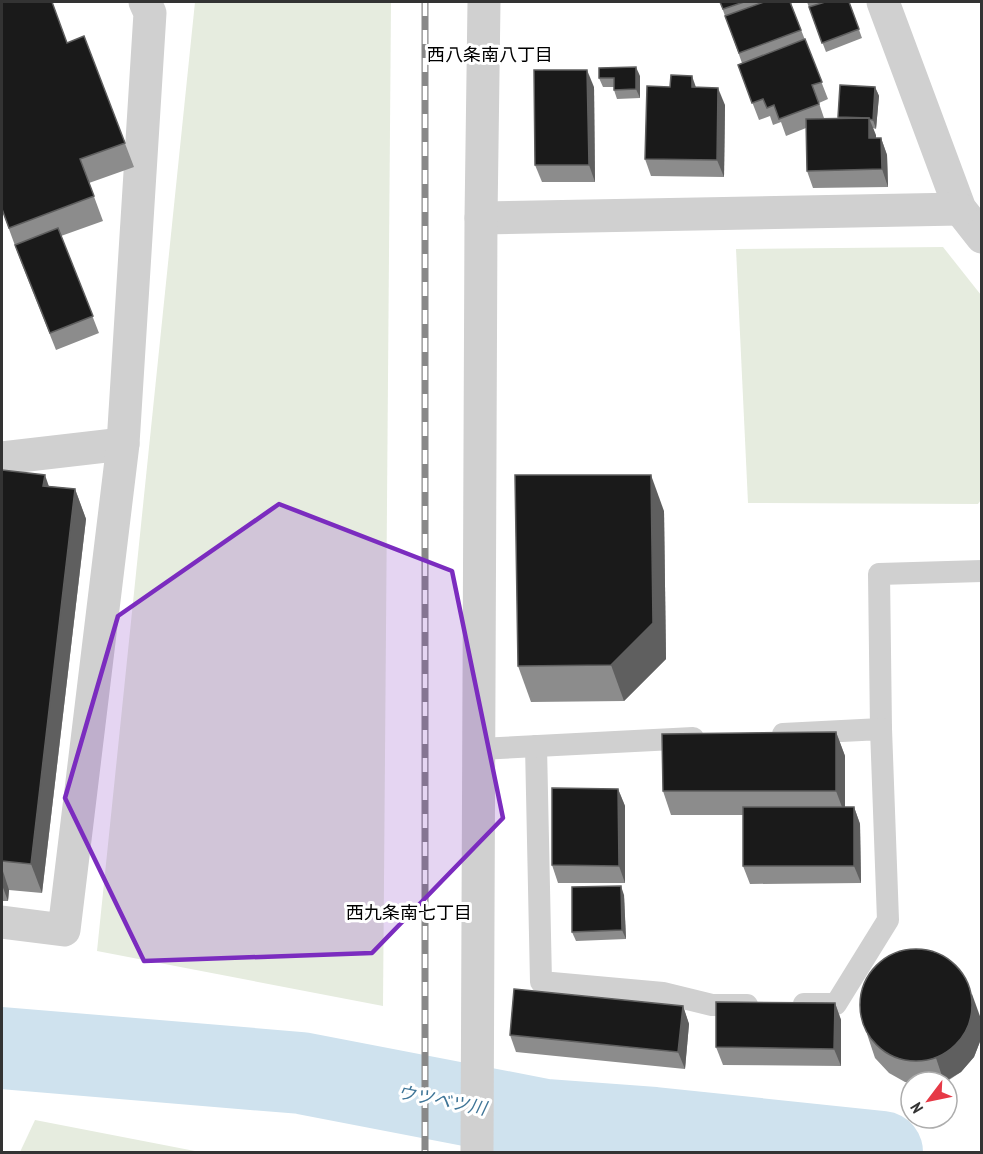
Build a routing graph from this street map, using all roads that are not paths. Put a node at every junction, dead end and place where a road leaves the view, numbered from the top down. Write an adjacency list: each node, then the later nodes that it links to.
1 (145, 2): 7 (street)
2 (484, 2): 5 (street)
3 (883, 2): 4 (street)
4 (960, 209): 5 (street); 6 (street)
5 (481, 218): 14 (street)
6 (981, 237)
7 (123, 444): 8 (street); 15 (street)
8 (2, 458)
9 (981, 571): 10 (lane)
10 (881, 729): 11 (lane); 13 (lane)
11 (762, 735)
12 (714, 737): 13 (lane)
13 (536, 746): 14 (lane)
14 (479, 749): 16 (street)
15 (2, 922)
16 (477, 1152)

